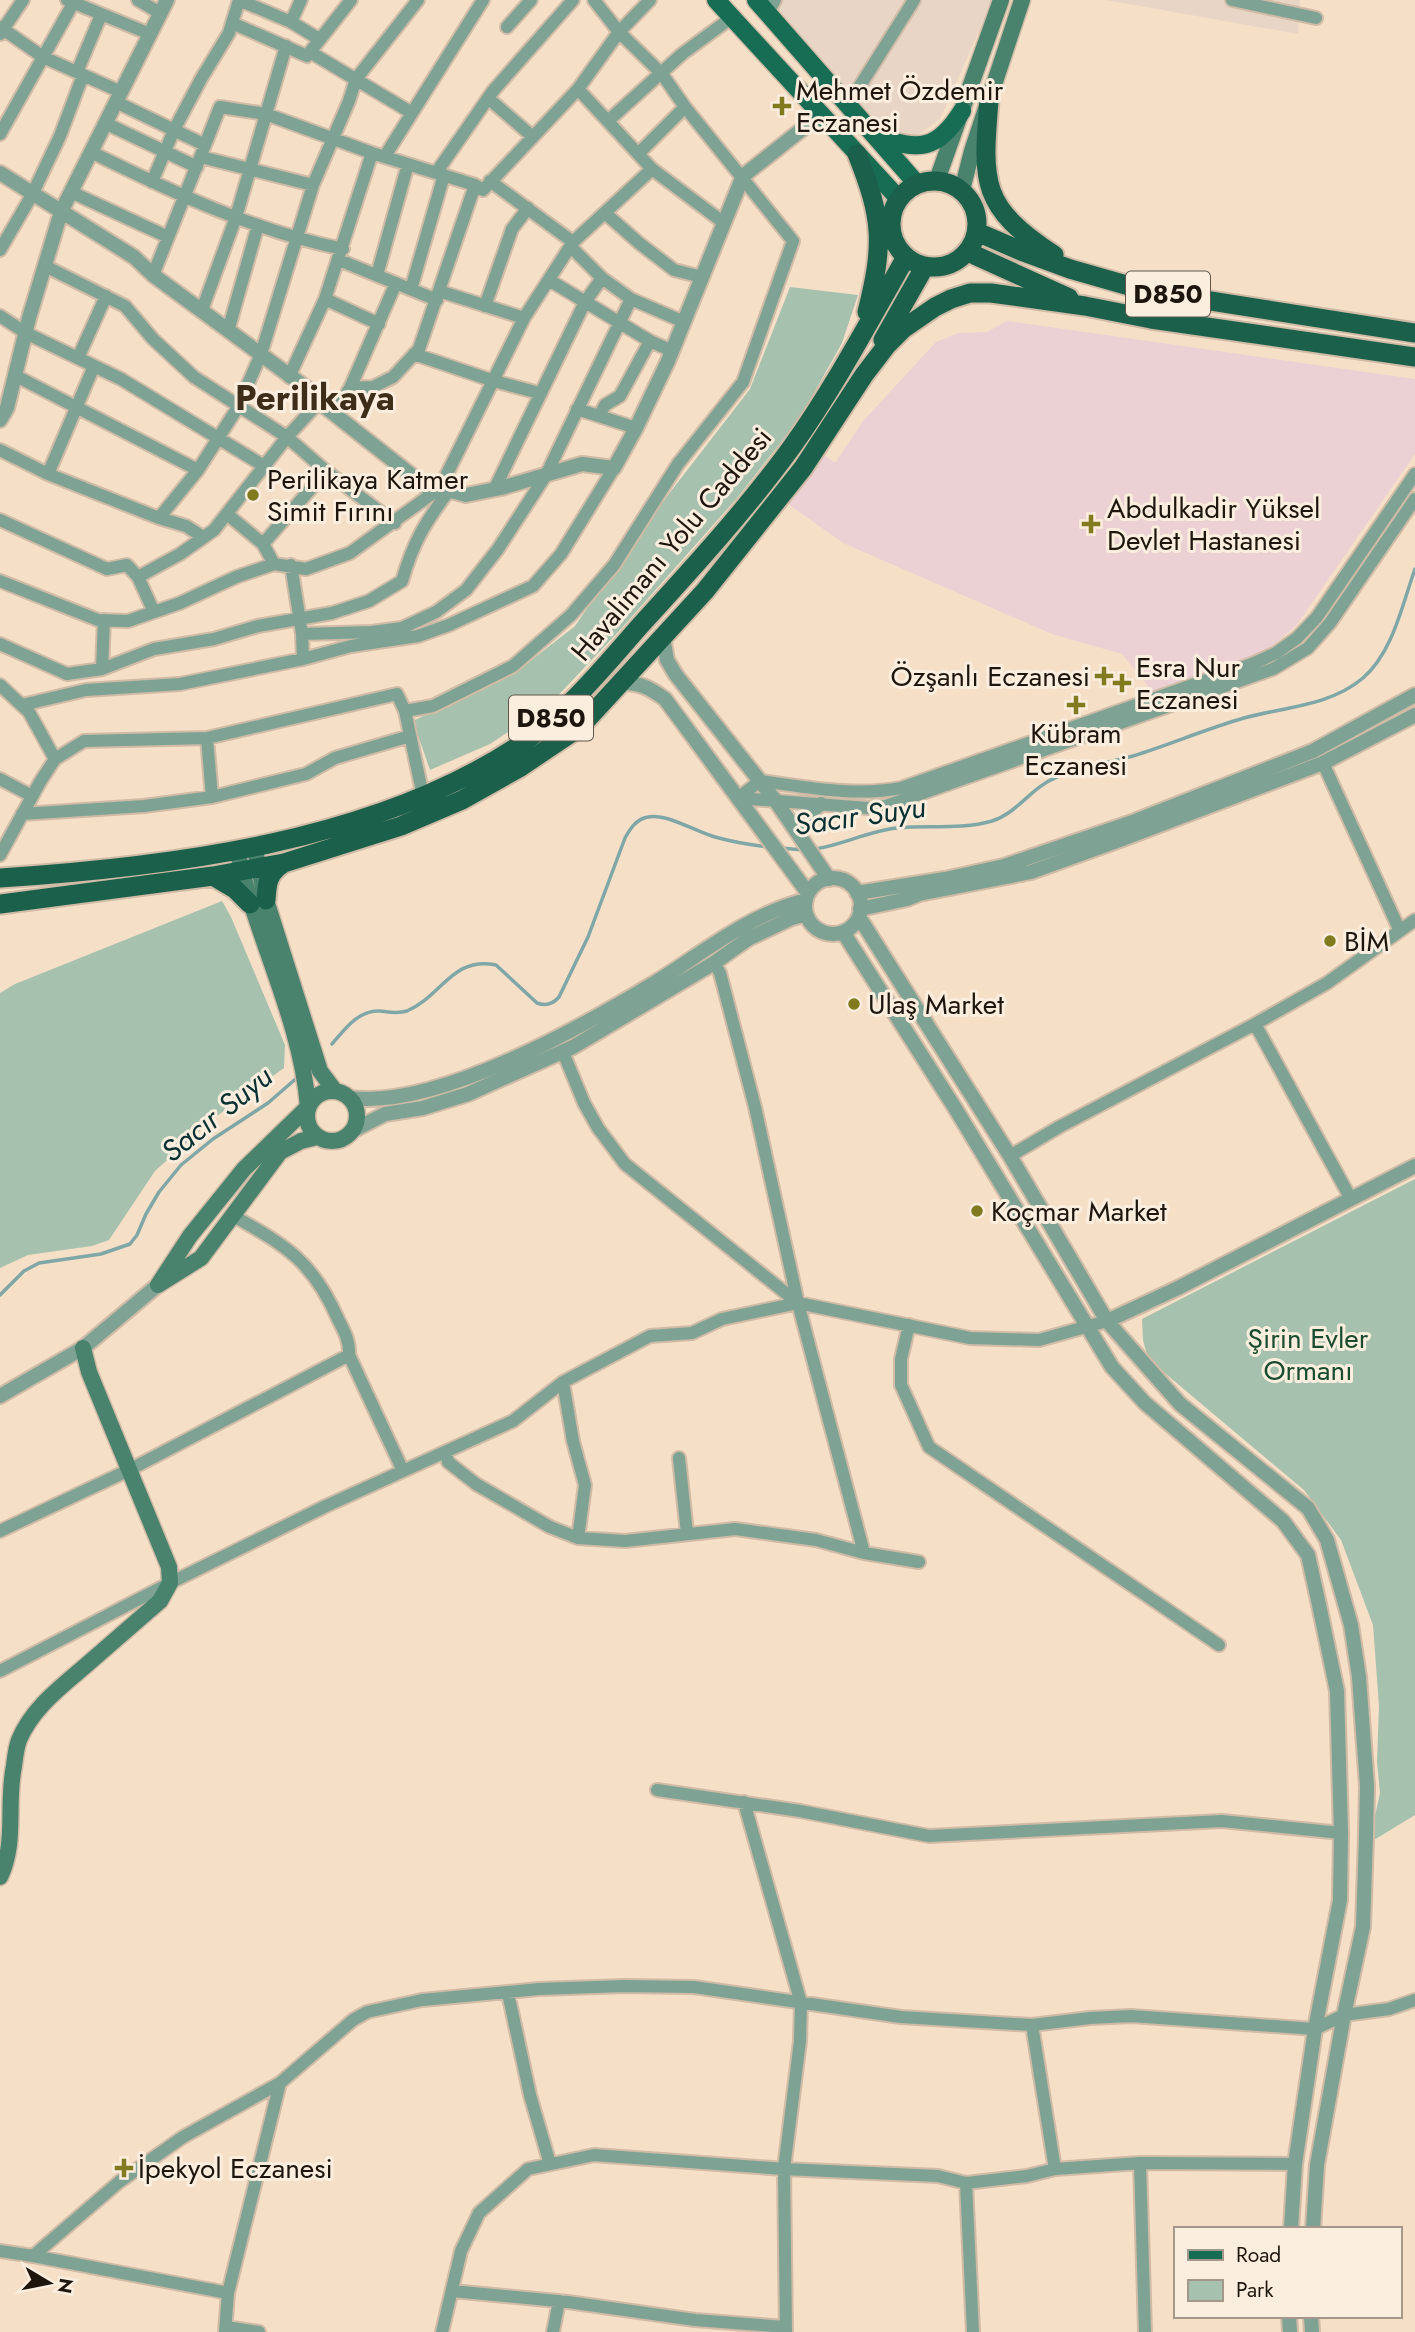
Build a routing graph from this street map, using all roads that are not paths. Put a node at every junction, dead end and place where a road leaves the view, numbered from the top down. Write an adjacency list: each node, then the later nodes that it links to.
1 (23, 0): 26 (street)
2 (138, 0): 19 (street)
3 (239, 0): 23 (street); 24 (street)
4 (301, 0): 23 (street)
5 (351, 0): 29 (street)
6 (418, 0): 35 (street)
7 (483, 0): 43 (street)
8 (531, 0): 25 (street)
9 (573, 0): 38 (street)
10 (594, 0): 27 (street)
11 (650, 0): 27 (street)
12 (716, 0): 21 (main road)
13 (914, 0): 40 (street)
14 (1001, 0): 42 (main road)
15 (1022, 0): 39 (main road)
16 (1232, 0): 22 (street)
17 (71, 1): 20 (street); 32 (street)
18 (766, 4): 40 (main road)
19 (164, 6): 28 (street)
20 (101, 15): 28 (street); 33 (street)
21 (731, 18): 34 (street); 45 (main road)
22 (1316, 18)
23 (292, 22): 29 (street)
24 (232, 23): 30 (street); 48 (street)
25 (507, 27)
26 (1, 31): 32 (street)
27 (619, 32): 34 (street); 36 (street)
28 (150, 34): 37 (street)
29 (319, 39): 31 (street)
30 (286, 46): 31 (street); 44 (street)
31 (310, 52): 35 (street)
32 (43, 57): 33 (street); 49 (street)
33 (80, 74): 37 (street); 73 (street)
34 (662, 74): 41 (street); 46 (street)
35 (356, 79): 43 (street); 52 (street)
36 (578, 89): 46 (street); 50 (street)
37 (118, 97): 47 (street); 48 (street)
38 (488, 98): 50 (street); 63 (street)
39 (989, 101): 71 (main road); 92 (highway)
40 (848, 105): 51 (main road)
41 (685, 107): 57 (street); 64 (street)
42 (962, 111): 51 (main road); 65 (main road)
43 (412, 113): 56 (street)
44 (266, 114): 52 (street); 58 (street); 61 (street)
45 (820, 115): 55 (main road); 64 (street)
46 (608, 121): 57 (street)
47 (105, 123): 53 (street); 54 (street)
48 (174, 130): 54 (street); 58 (street)
49 (0, 134)
50 (533, 136): 66 (street)
51 (875, 136): 68 (main road)
52 (334, 138): 56 (street); 69 (street)
53 (91, 152): 67 (street); 72 (street)
54 (166, 152): 58 (street); 67 (street)
55 (857, 153): 75 (main road); 117 (highway)
56 (379, 154): 59 (street); 88 (street)
57 (638, 154): 60 (street)
58 (201, 157): 61 (street); 74 (street)
59 (408, 164): 63 (street); 94 (street)
60 (652, 169): 78 (street); 80 (street)
61 (249, 170): 69 (street); 79 (street)
62 (0, 173): 73 (street)
63 (440, 174): 70 (street); 99 (street)
64 (743, 176): 80 (street); 178 (street)
65 (937, 180): 68 (highway); 71 (highway)
66 (490, 181): 70 (street); 76 (street)
67 (152, 182): 74 (street)
68 (917, 184): 75 (highway)
69 (313, 185): 84 (street)
70 (475, 185): 101 (street)
71 (962, 190): 82 (highway)
72 (71, 192): 77 (street); 83 (street)
73 (32, 195): 77 (street); 86 (street)
74 (185, 198): 79 (street); 83 (street)
75 (899, 199): 89 (highway)
76 (528, 208): 85 (street); 105 (street)
77 (61, 212): 91 (street); 93 (street)
78 (605, 213): 85 (street); 95 (street)
79 (236, 217): 81 (street); 107 (street)
80 (724, 223): 95 (street)
81 (258, 226): 84 (street); 113 (street)
82 (976, 232): 87 (highway); 92 (highway, D850)
83 (168, 237): 93 (street)
84 (297, 240): 88 (street); 119 (street)
85 (571, 244): 96 (street); 97 (street)
86 (0, 250)
87 (968, 252): 90 (highway); 106 (highway)
88 (341, 255): 94 (street); 102 (street)
89 (906, 257): 90 (highway); 117 (highway, Havalimanı Yolu Caddesi / D850)
90 (925, 266): 124 (highway, D850)
91 (45, 267): 100 (street); 114 (street)
92 (1078, 272): 115 (highway, D850)
93 (153, 275): 107 (street)
94 (377, 275): 98 (street)
95 (702, 277): 111 (street)
96 (602, 278): 103 (street); 104 (street)
97 (549, 281): 104 (street); 109 (street)
98 (396, 283): 99 (street); 112 (street)
99 (411, 289): 101 (street)
100 (106, 296): 122 (street); 131 (street)
101 (438, 296): 105 (street); 120 (street)
102 (325, 299): 112 (street); 126 (street)
103 (631, 299): 110 (street); 111 (street)
104 (585, 302): 110 (street); 129 (street)
105 (485, 306): 109 (street)
106 (1085, 306): 121 (highway, D850); 124 (highway, D850)
107 (202, 310): 113 (street)
108 (0, 316): 114 (street)
109 (524, 318): 127 (street)
110 (619, 321): 116 (street); 133 (street)
111 (684, 322): 118 (street)
112 (379, 324): 128 (street)
113 (229, 331): 119 (street)
114 (26, 333): 122 (street); 125 (street)
115 (1415, 333)
116 (650, 341): 118 (street); 136 (street)
117 (855, 345): 187 (highway, Havalimanı Yolu Caddesi / D850)
118 (672, 351): 137 (street)
119 (261, 354): 126 (street); 131 (street)
120 (414, 354): 127 (street); 128 (street)
121 (1415, 357)
122 (78, 358): 123 (street)
123 (94, 366): 132 (street); 139 (street)
124 (864, 375): 170 (highway, Havalimanı Yolu Caddesi / D850)
125 (16, 376): 132 (street); 134 (street)
126 (289, 377): 130 (street)
127 (494, 381): 129 (street); 149 (street)
128 (350, 388): 135 (street)
129 (539, 393): 148 (street)
130 (319, 402): 135 (street); 138 (street)
131 (238, 407): 138 (street); 139 (street)
132 (76, 408): 143 (street); 145 (street)
133 (577, 409): 136 (street); 147 (street)
134 (2, 410)
135 (334, 414): 149 (street)
136 (600, 416): 137 (street)
137 (636, 428): 142 (street)
138 (287, 437): 141 (street); 144 (street)
139 (219, 438): 141 (street); 143 (street)
140 (0, 450): 145 (street)
141 (264, 466): 151 (street)
142 (614, 468): 147 (street); 167 (street)
143 (198, 470): 152 (street)
144 (326, 471): 154 (street); 156 (street)
145 (48, 474): 152 (street)
146 (1415, 474): 164 (street)
147 (546, 475): 148 (street); 162 (street)
148 (494, 489): 149 (street)
149 (444, 490): 154 (street); 165 (street)
150 (1415, 499): 161 (street)
151 (227, 514): 155 (street); 156 (street)
152 (159, 518): 155 (street)
153 (0, 520): 159 (street)
154 (395, 523): 158 (street)
155 (203, 537): 159 (street)
156 (263, 544): 157 (street)
157 (275, 564): 158 (street); 163 (street)
158 (291, 565): 165 (street)
159 (138, 577): 163 (street)
160 (0, 581): 166 (street)
161 (1340, 609): 164 (street); 168 (street)
162 (440, 610): 167 (street); 169 (street)
163 (154, 612): 166 (street)
164 (1320, 612): 168 (street); 185 (street)
165 (299, 619): 169 (street); 173 (street)
166 (104, 620): 173 (street)
167 (449, 625): 172 (street)
168 (1326, 628): 191 (street)
169 (302, 634): 172 (street)
170 (663, 637): 174 (highway, Havalimanı Yolu Caddesi / D850); 185 (street)
171 (0, 644): 173 (street)
172 (303, 659): 177 (street)
173 (102, 669)
174 (620, 683): 189 (street); 196 (highway, Havalimanı Yolu Caddesi / D850)
175 (0, 685): 177 (street)
176 (1415, 695): 201 (street)
177 (22, 705): 182 (street)
178 (405, 711): 180 (street); 181 (street)
179 (1415, 715): 183 (street)
180 (410, 736): 187 (street); 188 (street)
181 (207, 738): 182 (street); 188 (street)
182 (55, 759): 186 (street)
183 (1323, 764): 205 (street); 207 (street)
184 (0, 779): 186 (street)
185 (761, 781): 189 (street); 190 (street)
186 (32, 796): 192 (street)
187 (423, 796): 194 (highway, Havalimanı Yolu Caddesi / D850)
188 (212, 797): 192 (street)
189 (738, 798): 190 (street); 203 (street)
190 (775, 800): 191 (street); 193 (street)
191 (821, 804): 193 (street)
192 (22, 814): 195 (street)
193 (799, 835): 200 (street)
194 (245, 848): 197 (main road); 199 (highway, Havalimanı Yolu Caddesi / D850)
195 (0, 855)
196 (284, 863): 197 (highway, Havalimanı Yolu Caddesi / D850); 202 (highway)
197 (250, 869): 198 (highway, Havalimanı Yolu Caddesi / D850); 202 (main road)
198 (213, 876): 202 (highway); 204 (highway, Havalimanı Yolu Caddesi / D850)
199 (0, 878)
200 (829, 879): 201 (street); 203 (street)
201 (857, 893): 205 (street)
202 (258, 902): 212 (main road); 214 (main road)
203 (807, 902): 208 (street); 209 (street); 213 (street)
204 (0, 904)
205 (860, 913): 208 (street); 217 (street)
206 (1415, 920): 207 (street)
207 (1399, 931): 210 (street)
208 (843, 932): 225 (street)
209 (715, 963): 211 (street); 222 (street)
210 (1255, 1024): 217 (street); 219 (street)
211 (564, 1052): 215 (street); 222 (street)
212 (335, 1091): 213 (main road); 214 (main road)
213 (350, 1098): 215 (main road)
214 (309, 1107): 216 (main road); 221 (main road)
215 (354, 1130): 216 (main road)
216 (317, 1137): 220 (main road)
217 (1010, 1156): 223 (street)
218 (1415, 1166): 219 (street)
219 (1351, 1199): 223 (street)
220 (232, 1215): 221 (main road); 227 (street)
221 (158, 1285): 226 (street)
222 (798, 1303): 224 (street); 228 (street); 237 (street)
223 (1107, 1321): 225 (street); 249 (street)
224 (909, 1325): 225 (street); 240 (street)
225 (1087, 1326): 244 (street)
226 (83, 1349): 229 (street); 232 (main road)
227 (348, 1355): 232 (street); 233 (street)
228 (563, 1382): 230 (street); 236 (street)
229 (0, 1396)
230 (446, 1452): 233 (street); 236 (street)
231 (679, 1458): 235 (street)
232 (130, 1470): 234 (street); 239 (main road)
233 (403, 1471): 239 (street)
234 (0, 1531)
235 (687, 1533): 236 (street); 237 (street)
236 (578, 1538)
237 (864, 1553): 238 (street)
238 (919, 1562)
239 (170, 1583): 241 (street); 245 (main road)
240 (1219, 1645)
241 (0, 1671)
242 (657, 1790): 243 (street)
243 (744, 1802): 244 (street); 248 (street)
244 (1341, 1833): 251 (street)
245 (0, 1877)
246 (508, 1993): 248 (street); 252 (street); 254 (street)
247 (1415, 2000): 249 (street)
248 (801, 2003): 250 (street); 256 (street)
249 (1344, 2015): 251 (street); 260 (street)
250 (1032, 2025): 251 (street); 257 (street)
251 (1315, 2029): 255 (street)
252 (280, 2082): 262 (street); 264 (street)
253 (1140, 2163): 255 (street); 257 (street); 273 (street)
254 (550, 2164): 256 (street); 263 (street)
255 (1295, 2164): 259 (street)
256 (784, 2169): 258 (street); 267 (street)
257 (1055, 2169): 258 (street)
258 (966, 2183): 272 (street)
259 (1291, 2227)
260 (1314, 2227)
261 (0, 2251): 262 (street)
262 (33, 2256): 264 (street)
263 (452, 2291): 265 (street); 270 (street)
264 (228, 2293): 268 (street)
265 (559, 2301): 266 (street); 271 (street)
266 (694, 2326): 267 (street)
267 (786, 2329)
268 (226, 2330): 269 (street)
269 (259, 2332)
270 (442, 2332)
271 (553, 2332)
272 (973, 2332)
273 (1145, 2332)

